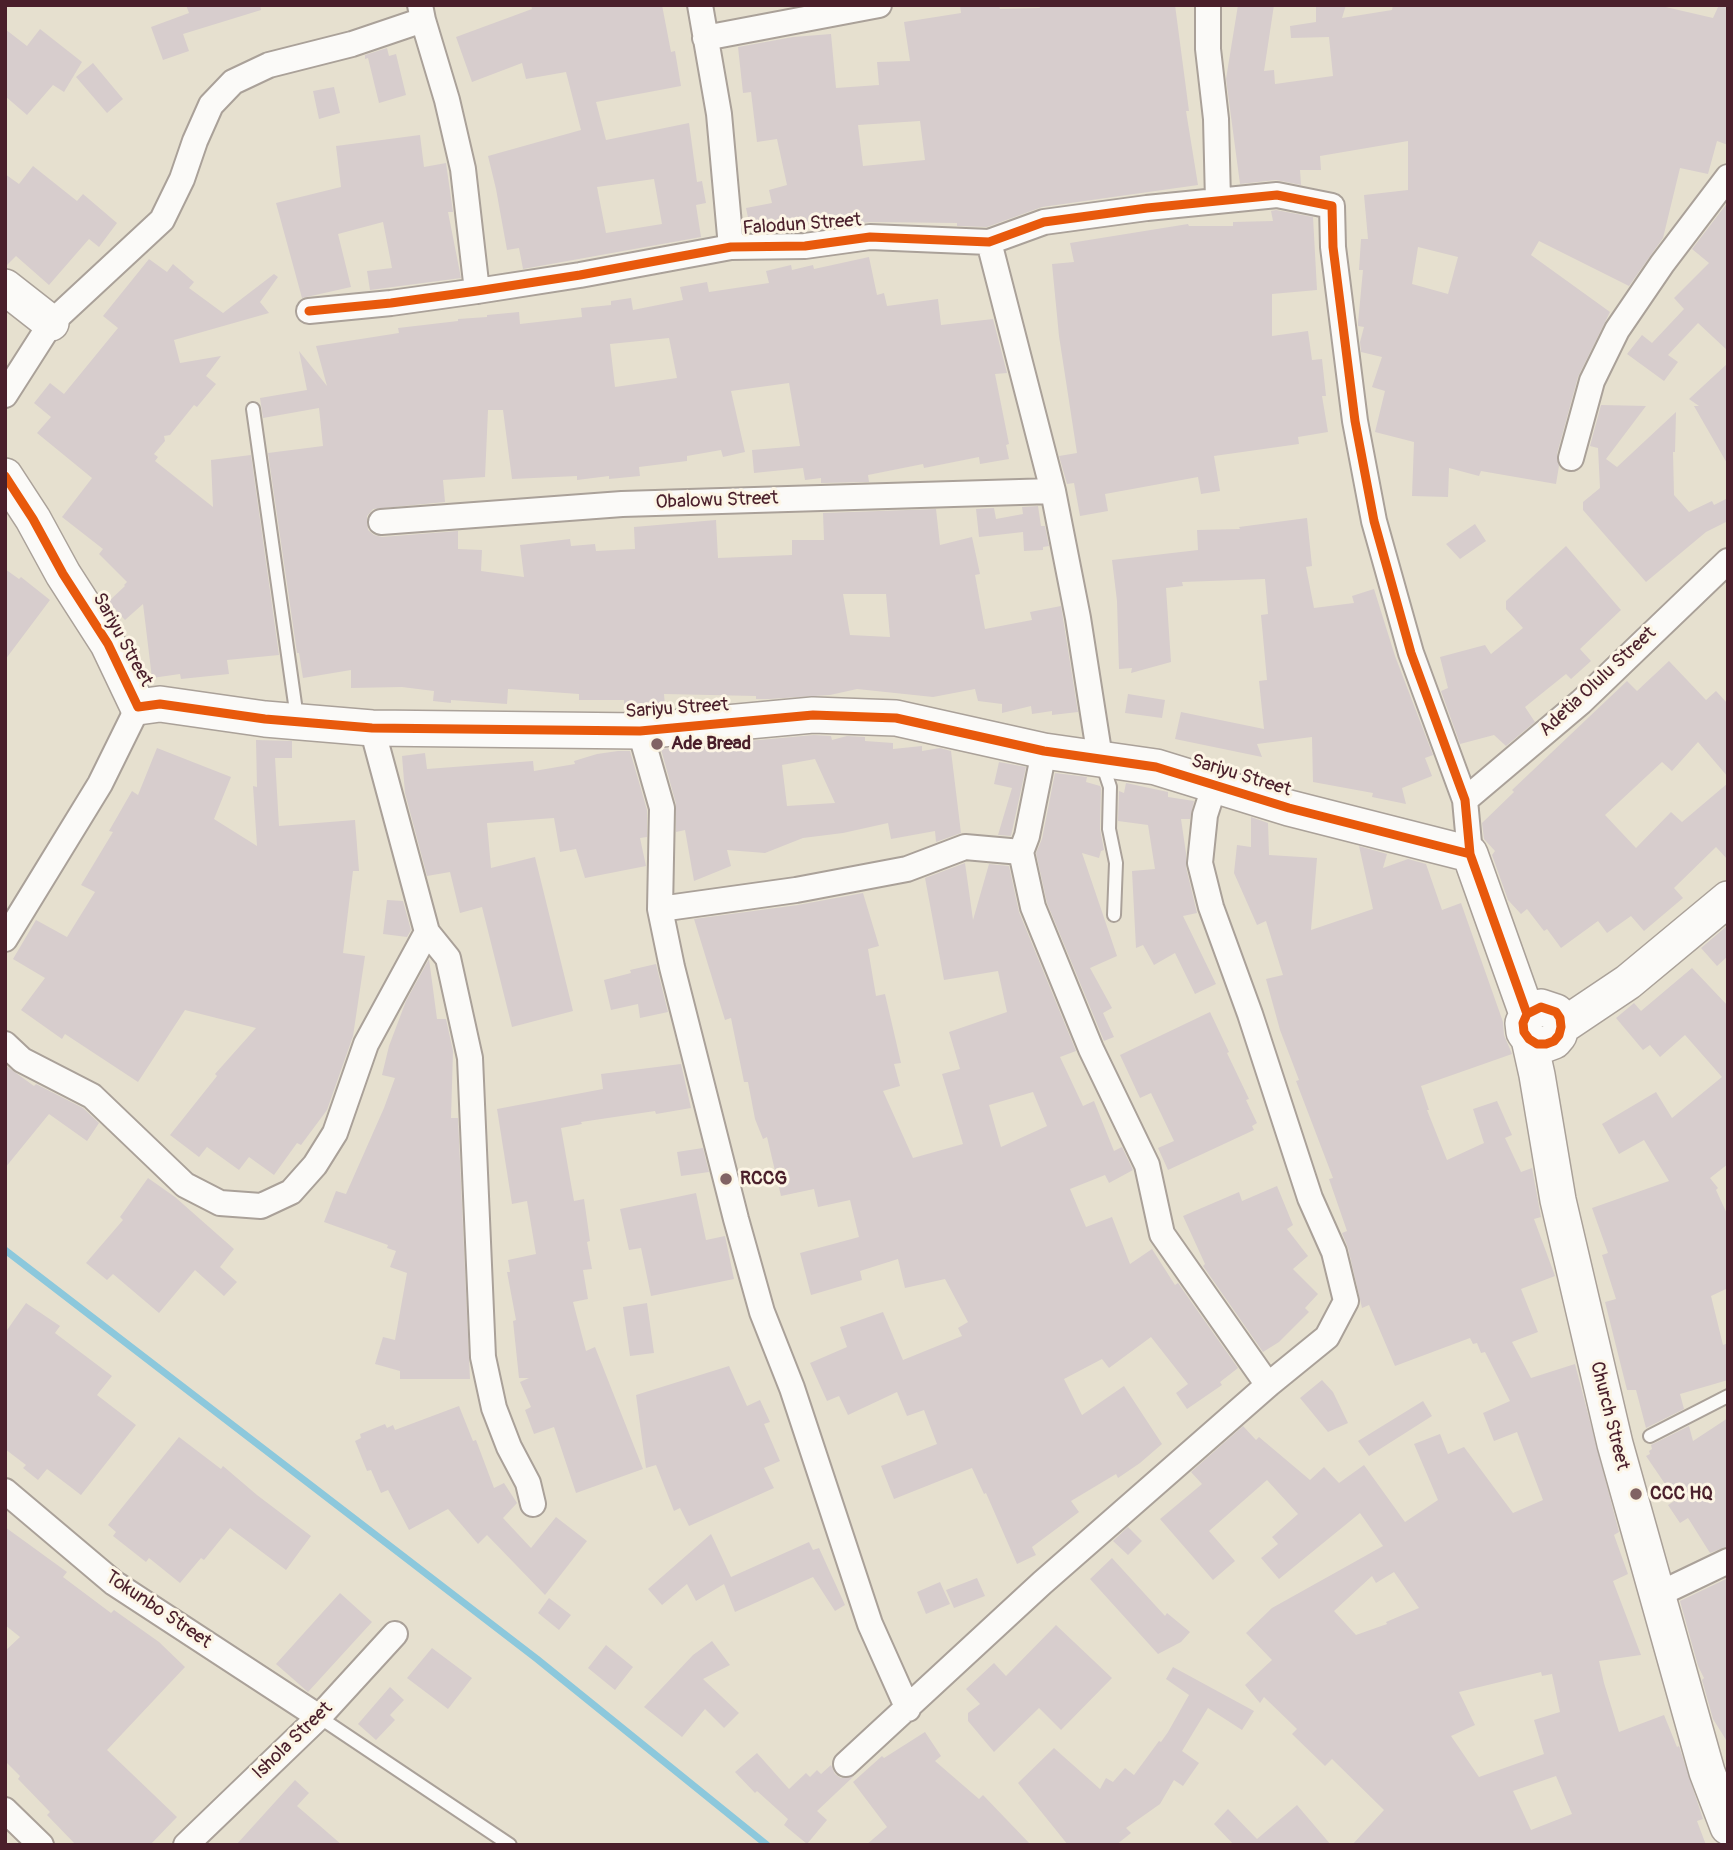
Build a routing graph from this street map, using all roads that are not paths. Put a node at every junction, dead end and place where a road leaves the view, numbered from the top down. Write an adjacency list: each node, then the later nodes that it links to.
1 (699, 5): 5 (street)
2 (879, 5): 5 (street)
3 (1208, 5): 7 (street)
4 (421, 13): 11 (street); 13 (street)
5 (705, 38): 9 (street)
6 (1728, 177): 16 (street)
7 (1218, 201): 8 (street, Falodun Street); 28 (street, Falodun Street)
8 (989, 242): 9 (street, Falodun Street); 18 (street)
9 (731, 247): 11 (street, Falodun Street)
10 (5, 287): 13 (street)
11 (477, 291): 12 (street, Falodun Street)
12 (309, 311)
13 (51, 323): 14 (street)
14 (5, 395)
15 (253, 409): 22 (lane)
16 (1572, 458)
17 (5, 476): 21 (street, Sariyu Street)
18 (1053, 491): 19 (street, Obalowu Street); 26 (street)
19 (381, 522)
20 (1728, 561): 28 (street, Adetia Olulu Street)
21 (138, 707): 22 (street, Sariyu Street); 35 (street)
22 (298, 722): 23 (street, Sariyu Street)
23 (372, 728): 24 (street, Sariyu Street); 34 (street)
24 (640, 731): 25 (street, Sariyu Street); 32 (street)
25 (1044, 751): 26 (street, Sariyu Street); 29 (street)
26 (1100, 758): 27 (street, Sariyu Street); 33 (lane)
27 (1214, 787): 30 (street, Sariyu Street); 38 (street)
28 (1465, 800): 30 (street)
29 (1021, 852): 32 (street); 38 (street)
30 (1470, 854): 36 (street, Church Street)
31 (1728, 899): 36 (street)
32 (660, 909): 46 (street)
33 (1114, 915)
34 (427, 932): 37 (street); 42 (street)
35 (5, 939)
36 (1528, 1027): 44 (street, Church Street)
37 (5, 1044)
38 (1268, 1385): 46 (street)
39 (1728, 1396): 40 (lane)
40 (1650, 1436)
41 (5, 1491): 47 (street, Tokunbo Street)
42 (533, 1504)
43 (1728, 1561): 44 (street)
44 (1657, 1595): 50 (street, Church Street)
45 (395, 1633): 47 (street, Ishola Street)
46 (908, 1709): 48 (street)
47 (319, 1717): 51 (street, Ishola Street); 53 (lane)
48 (846, 1764)
49 (5, 1810): 52 (street)
50 (1728, 1827)
51 (198, 1841)
52 (41, 1845)
53 (510, 1845)

